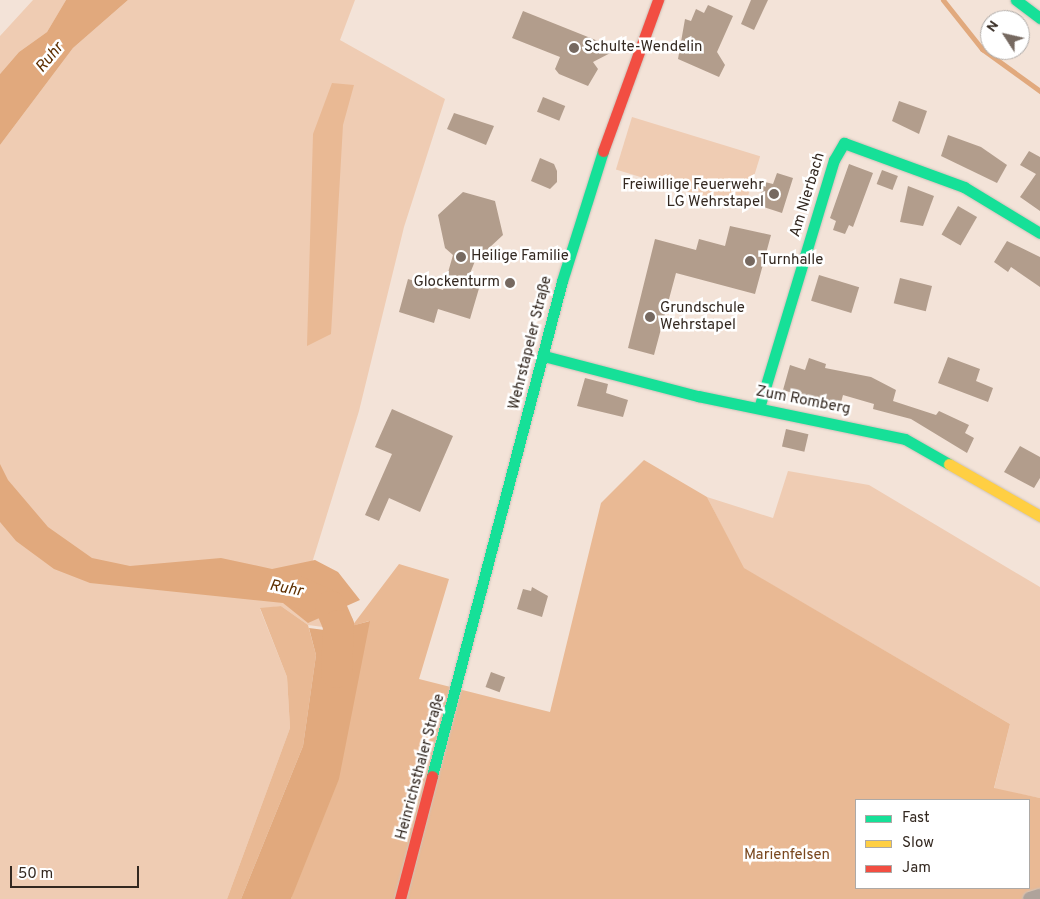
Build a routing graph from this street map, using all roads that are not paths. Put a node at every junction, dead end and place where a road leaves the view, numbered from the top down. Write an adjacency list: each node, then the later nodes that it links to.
1 (658, 0): 5 (street, Wehrstapeler Straße)
2 (1016, 0): 3 (street)
3 (1040, 18)
4 (1040, 233): 6 (street, Am Nierbach)
5 (544, 356): 6 (street, Zum Romberg); 8 (street, Wehrstapeler Straße)
6 (759, 408): 7 (street, Zum Romberg)
7 (1040, 516)
8 (469, 641): 10 (street, Heinrichsthaler Straße)
9 (1040, 896): 11 (street)
10 (400, 899)
11 (1030, 899)

